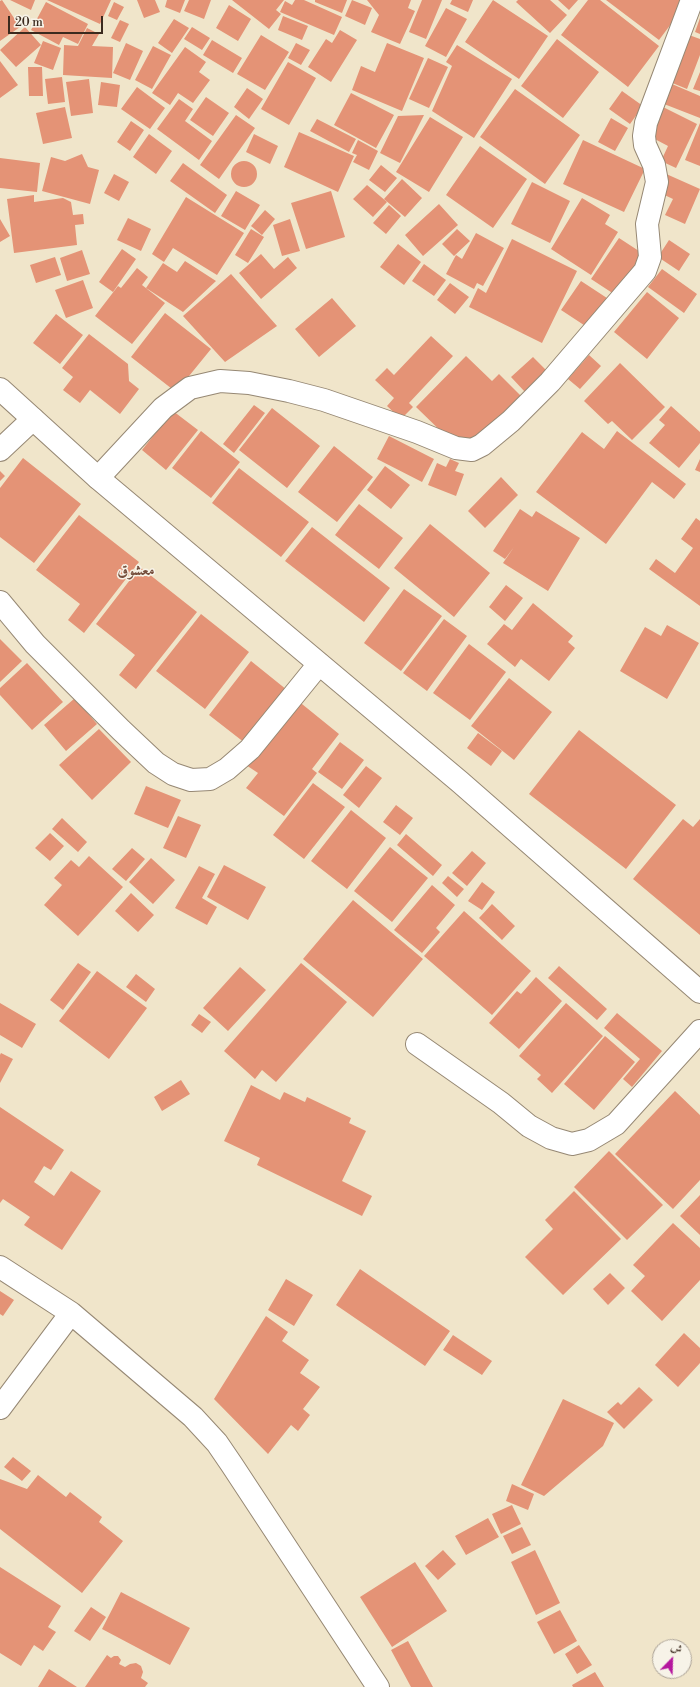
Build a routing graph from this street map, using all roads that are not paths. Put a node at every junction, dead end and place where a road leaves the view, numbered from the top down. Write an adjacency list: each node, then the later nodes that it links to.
1 (692, 0): 5 (street)
2 (0, 390): 3 (street)
3 (33, 419): 4 (street); 5 (street)
4 (0, 450)
5 (98, 478): 7 (street)
6 (0, 602): 7 (street)
7 (319, 664): 8 (street)
8 (700, 992)
9 (700, 1031): 10 (street)
10 (416, 1044)
11 (0, 1267): 12 (street)
12 (72, 1313): 13 (street); 14 (street)
13 (0, 1408)
14 (378, 1687)

